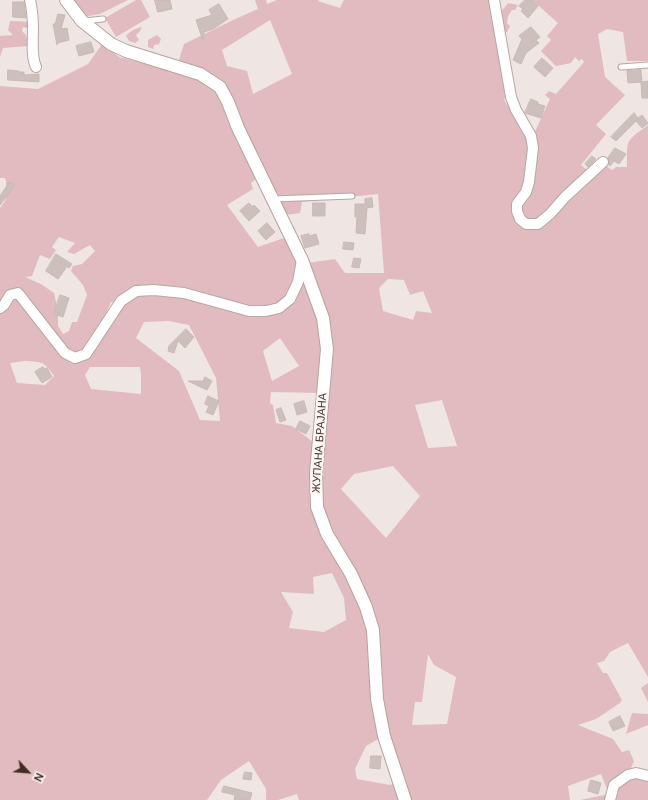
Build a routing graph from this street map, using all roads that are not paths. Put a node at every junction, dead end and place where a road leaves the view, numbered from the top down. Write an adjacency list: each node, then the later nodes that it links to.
1 (30, 0): 7 (street)
2 (66, 0): 5 (street, ЖУПАНА БРАЈАНА)
3 (494, 0): 9 (street)
4 (103, 18): 5 (lane)
5 (82, 21): 11 (street, ЖУПАНА БРАЈАНА)
6 (648, 65): 8 (lane)
7 (36, 67)
8 (621, 67)
9 (603, 162)
10 (352, 196): 11 (lane)
11 (272, 199): 12 (street, ЖУПАНА БРАЈАНА)
12 (302, 260): 13 (street); 15 (street, ЖУПАНА БРАЈАНА)
13 (0, 308)
14 (648, 776): 16 (street)
15 (405, 800)
16 (610, 800)

